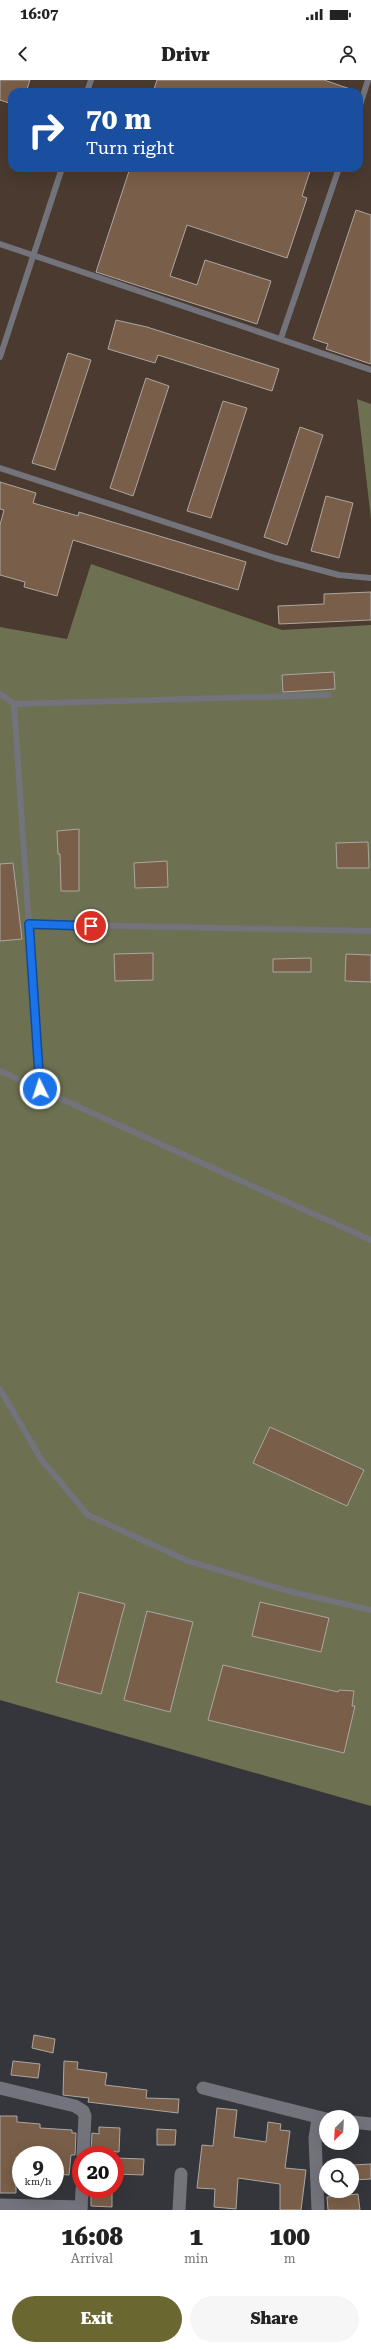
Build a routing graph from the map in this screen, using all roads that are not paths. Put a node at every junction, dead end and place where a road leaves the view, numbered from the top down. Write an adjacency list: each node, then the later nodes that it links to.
1 (368, 80): 2 (lane)
2 (363, 96)
3 (61, 172): 6 (lane)
4 (338, 172): 7 (lane)
5 (0, 244): 6 (lane)
6 (34, 254): 7 (lane); 8 (lane)
7 (281, 338): 9 (lane)
8 (0, 357)
9 (371, 370)
10 (0, 468): 11 (lane)
11 (371, 578)
12 (0, 694): 14 (lane)
13 (329, 695): 14 (lane)
14 (14, 704): 15 (lane)
15 (29, 924): 16 (lane); 18 (lane)
16 (371, 931)
17 (0, 1071): 18 (lane)
18 (40, 1089): 19 (lane)
19 (371, 1240)
20 (0, 1389): 21 (lane)
21 (371, 1610)
22 (0, 2088): 28 (street)
23 (203, 2088): 24 (street)
24 (319, 2118)
25 (359, 2123): 26 (street)
26 (371, 2124)
27 (319, 2127): 34 (street)
28 (83, 2146)
29 (181, 2174): 33 (street)
30 (82, 2198): 32 (street)
31 (0, 2205): 32 (street)
32 (81, 2209)
33 (179, 2210)
34 (318, 2210)

